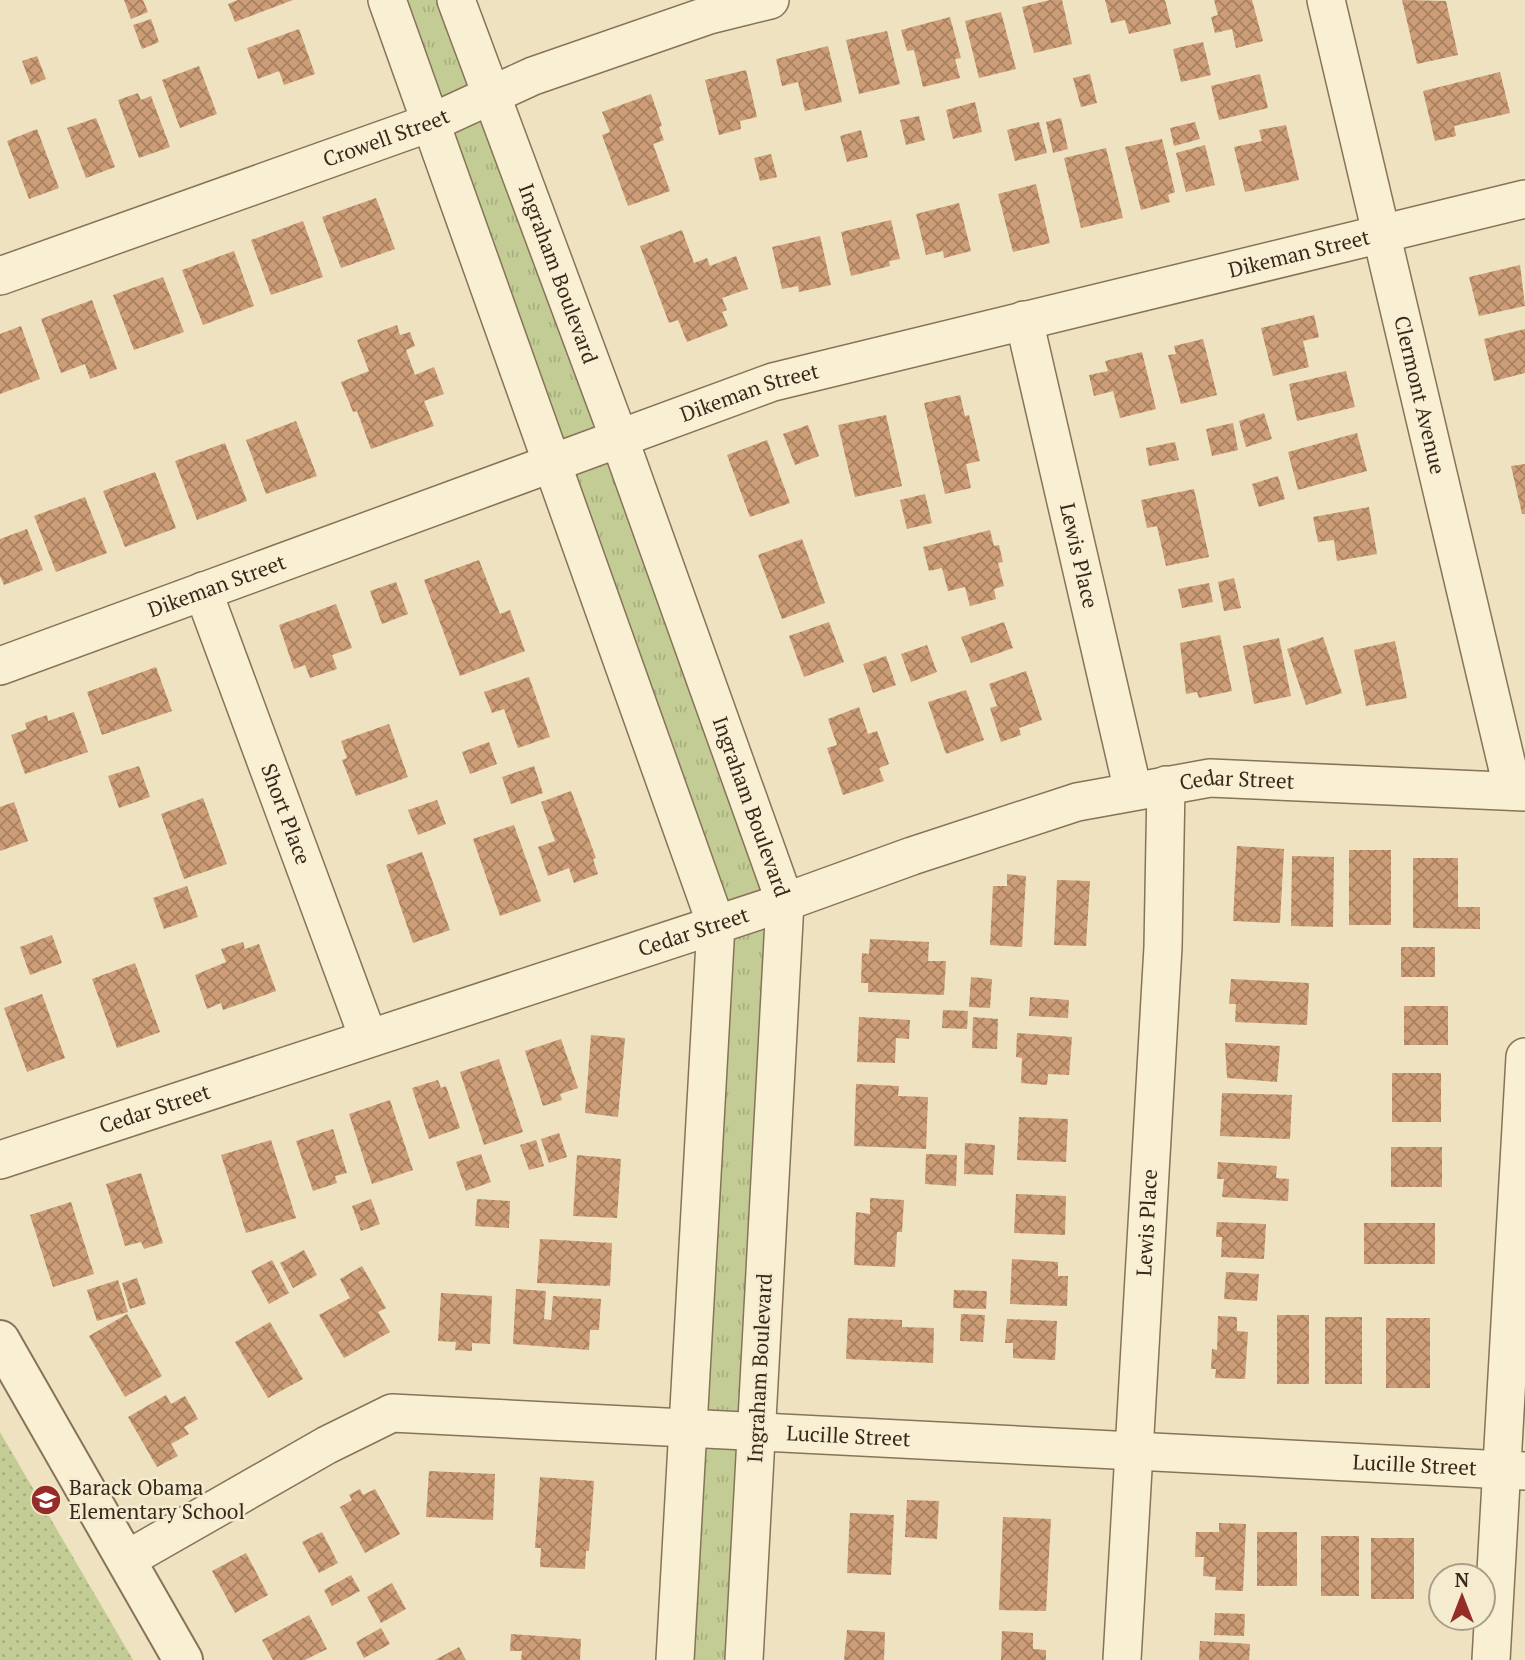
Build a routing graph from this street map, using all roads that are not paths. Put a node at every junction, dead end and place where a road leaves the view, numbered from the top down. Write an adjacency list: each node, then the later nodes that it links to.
1 (387, 0): 6 (street)
2 (456, 0): 5 (street, Ingraham Boulevard)
3 (770, 0): 5 (street, Crowell Street)
4 (1326, 0): 8 (street, Clermont Avenue)
5 (491, 95): 6 (street, Crowell Street); 11 (street, Ingraham Boulevard)
6 (432, 122): 9 (street, Crowell Street); 12 (street)
7 (1525, 199): 8 (street, Dikeman Street)
8 (1382, 233): 10 (street, Dikeman Street); 16 (street, Clermont Avenue)
9 (0, 276)
10 (1024, 320): 11 (street, Dikeman Street); 15 (street, Lewis Place)
11 (619, 438): 12 (street, Dikeman Street); 17 (street, Ingraham Boulevard)
12 (554, 462): 13 (street, Dikeman Street); 18 (street)
13 (203, 591): 14 (street, Dikeman Street); 19 (street, Short Place)
14 (0, 666)
15 (1150, 788): 16 (street, Cedar Street); 17 (street, Cedar Street); 25 (street, Lewis Place)
16 (1519, 792)
17 (785, 902): 18 (street, Cedar Street); 24 (street, Ingraham Boulevard)
18 (716, 924): 19 (street, Cedar Street); 23 (street)
19 (368, 1037): 21 (street, Cedar Street)
20 (1525, 1056): 26 (street)
21 (0, 1160)
22 (0, 1340): 27 (street)
23 (688, 1428): 24 (street, Lucille Street); 27 (street, Lucille Street); 29 (street)
24 (757, 1432): 25 (street, Lucille Street); 30 (street, Ingraham Boulevard)
25 (1133, 1451): 26 (street, Lucille Street); 31 (street, Lewis Place)
26 (1513, 1471): 32 (street)
27 (126, 1560): 28 (street)
28 (183, 1660)
29 (676, 1660)
30 (744, 1660)
31 (1122, 1660)
32 (1491, 1660)

